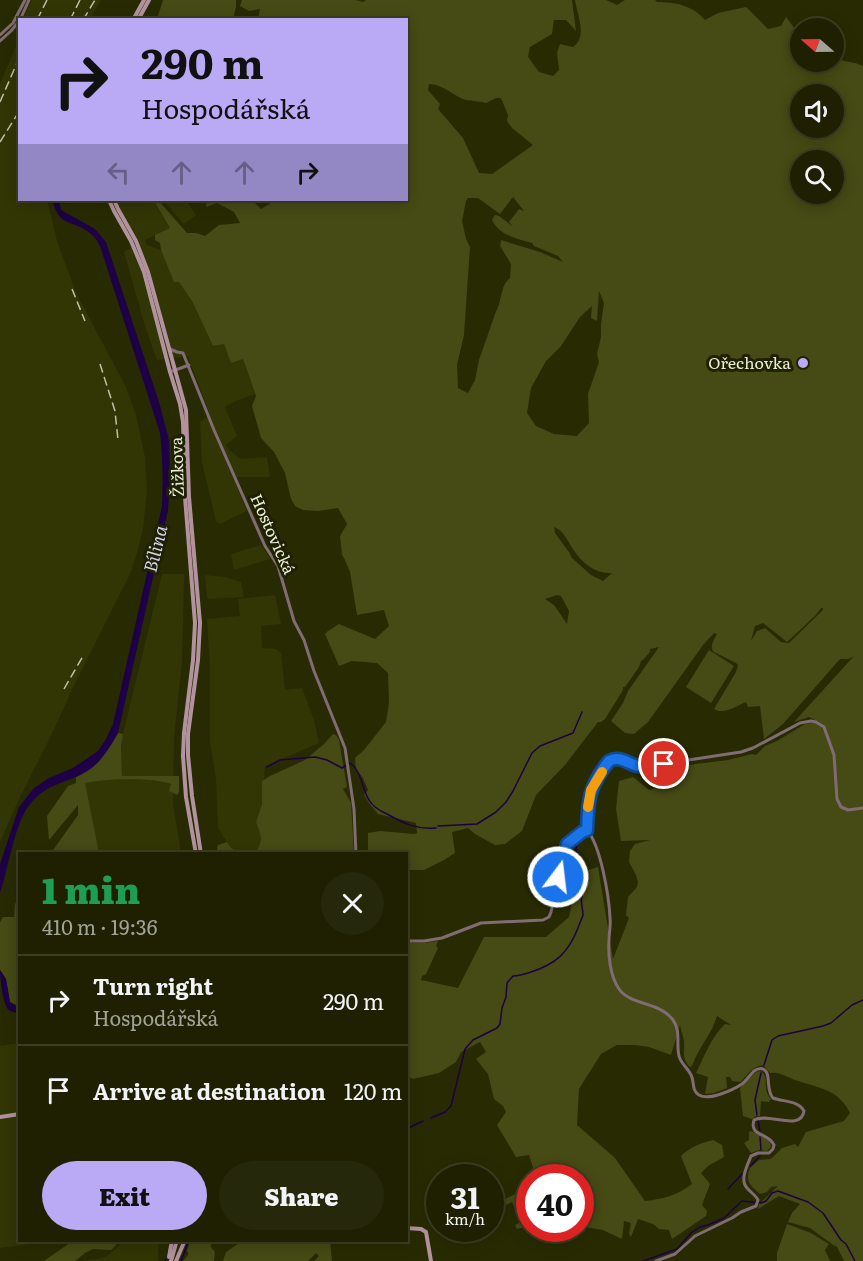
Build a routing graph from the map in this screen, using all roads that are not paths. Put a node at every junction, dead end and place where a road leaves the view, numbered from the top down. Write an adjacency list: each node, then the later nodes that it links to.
1 (27, 0): 4 (street); 8 (street)
2 (144, 0): 5 (main road)
3 (149, 0): 6 (main road)
4 (21, 18)
5 (134, 18)
6 (139, 18)
7 (18, 22): 9 (street)
8 (0, 35)
9 (0, 41)
10 (109, 201): 15 (main road, Žižkova)
11 (114, 201): 12 (main road, Žižkova)
12 (170, 349): 13 (street, Hostovická); 14 (main road, Žižkova)
13 (189, 365): 14 (street); 20 (street, Hostovická)
14 (176, 369): 15 (street); 19 (main road, Žižkova)
15 (170, 372): 18 (main road, Žižkova)
16 (863, 808): 17 (street)
17 (587, 830): 21 (street); 30 (street)
18 (196, 852)
19 (201, 852)
20 (356, 852)
21 (408, 941)
22 (18, 1114): 23 (main road)
23 (0, 1118)
24 (408, 1228): 29 (main road)
25 (175, 1242): 27 (main road)
26 (182, 1242): 28 (main road)
27 (170, 1261)
28 (176, 1261)
29 (431, 1261)
30 (656, 1261)

